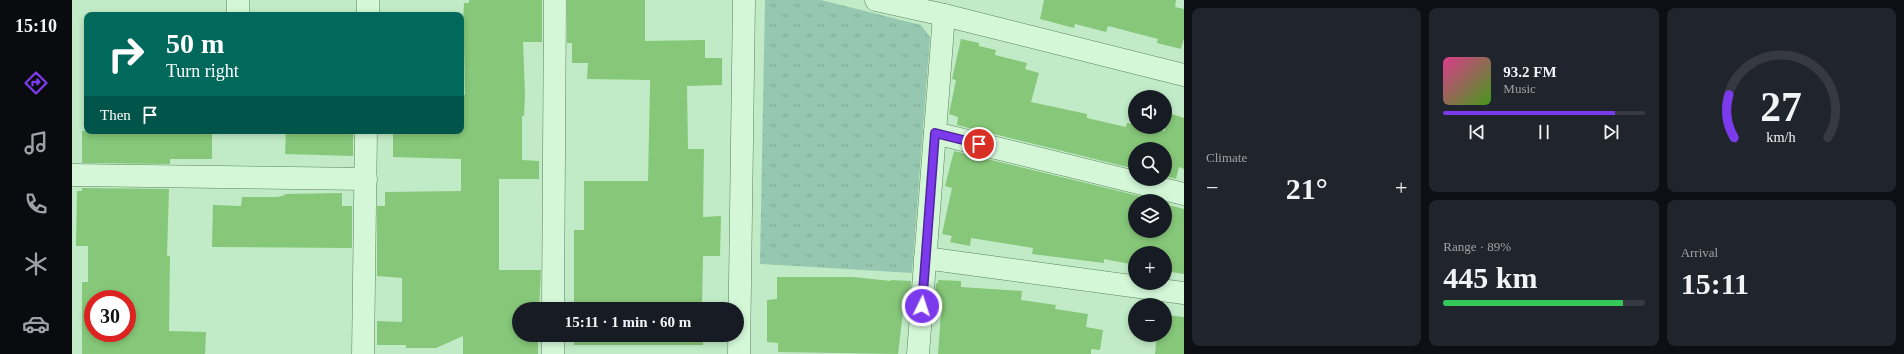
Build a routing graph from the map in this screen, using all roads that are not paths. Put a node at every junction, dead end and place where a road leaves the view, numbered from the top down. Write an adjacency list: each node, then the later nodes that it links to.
1 (238, 0): 6 (street)
2 (368, 0): 7 (street)
3 (555, 0): 17 (street)
4 (744, 0): 21 (street)
5 (876, 0): 8 (street)
6 (238, 12)
7 (368, 12)
8 (944, 15): 9 (street); 10 (street)
9 (1184, 75)
10 (935, 133): 14 (street); 15 (street)
11 (366, 134): 13 (street)
12 (72, 175): 13 (street)
13 (366, 179): 19 (street)
14 (1184, 194)
15 (925, 258): 16 (street); 22 (street)
16 (1184, 293)
17 (553, 302)
18 (553, 342): 20 (street)
19 (363, 354)
20 (553, 354)
21 (739, 354)
22 (918, 354)

